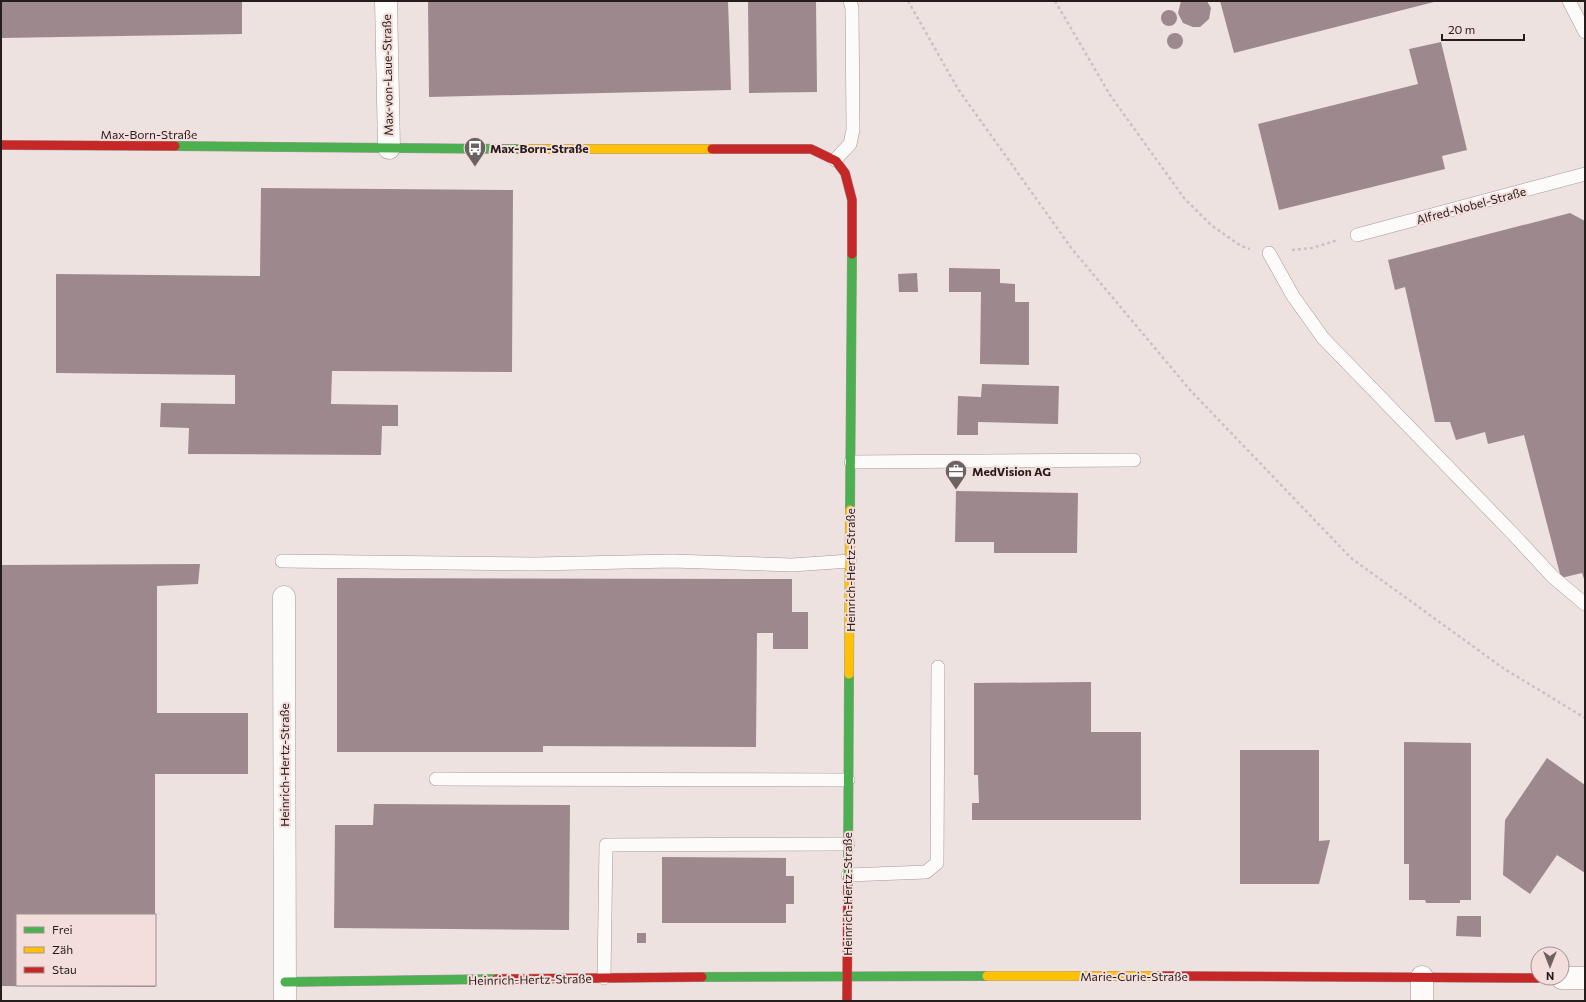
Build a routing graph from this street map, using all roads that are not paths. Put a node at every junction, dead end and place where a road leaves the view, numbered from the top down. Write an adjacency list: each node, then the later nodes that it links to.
1 (386, 1): 6 (street, Max-von-Laue-Straße)
2 (850, 1): 7 (lane)
3 (1569, 1): 4 (lane)
4 (1585, 32)
5 (1, 145): 6 (street, Max-Born-Straße)
6 (389, 148): 7 (street, Max-Born-Straße)
7 (838, 164): 12 (street, Heinrich-Hertz-Straße)
8 (1585, 174): 9 (lane, Alfred-Nobel-Straße)
9 (1357, 235)
10 (1269, 253): 16 (lane)
11 (1134, 460): 12 (lane)
12 (851, 462): 14 (street, Heinrich-Hertz-Straße)
13 (282, 561): 14 (lane)
14 (850, 561): 19 (street, Heinrich-Hertz-Straße)
15 (284, 597): 28 (street, Heinrich-Hertz-Straße)
16 (1585, 604)
17 (938, 667): 21 (lane)
18 (436, 779): 19 (lane)
19 (848, 780): 20 (street, Heinrich-Hertz-Straße)
20 (848, 844): 21 (street, Heinrich-Hertz-Straße); 24 (lane)
21 (848, 875): 22 (street, Heinrich-Hertz-Straße)
22 (847, 975): 23 (street, Marie-Curie-Straße); 24 (street, Heinrich-Hertz-Straße); 29 (street, Heinrich-Hertz-Straße)
23 (1422, 977): 25 (street, Marie-Curie-Straße); 30 (street)
24 (604, 978): 28 (street, Heinrich-Hertz-Straße)
25 (1530, 978)
26 (1570, 978): 27 (street)
27 (1585, 978)
28 (285, 991)
29 (847, 1001)
30 (1422, 1001)

